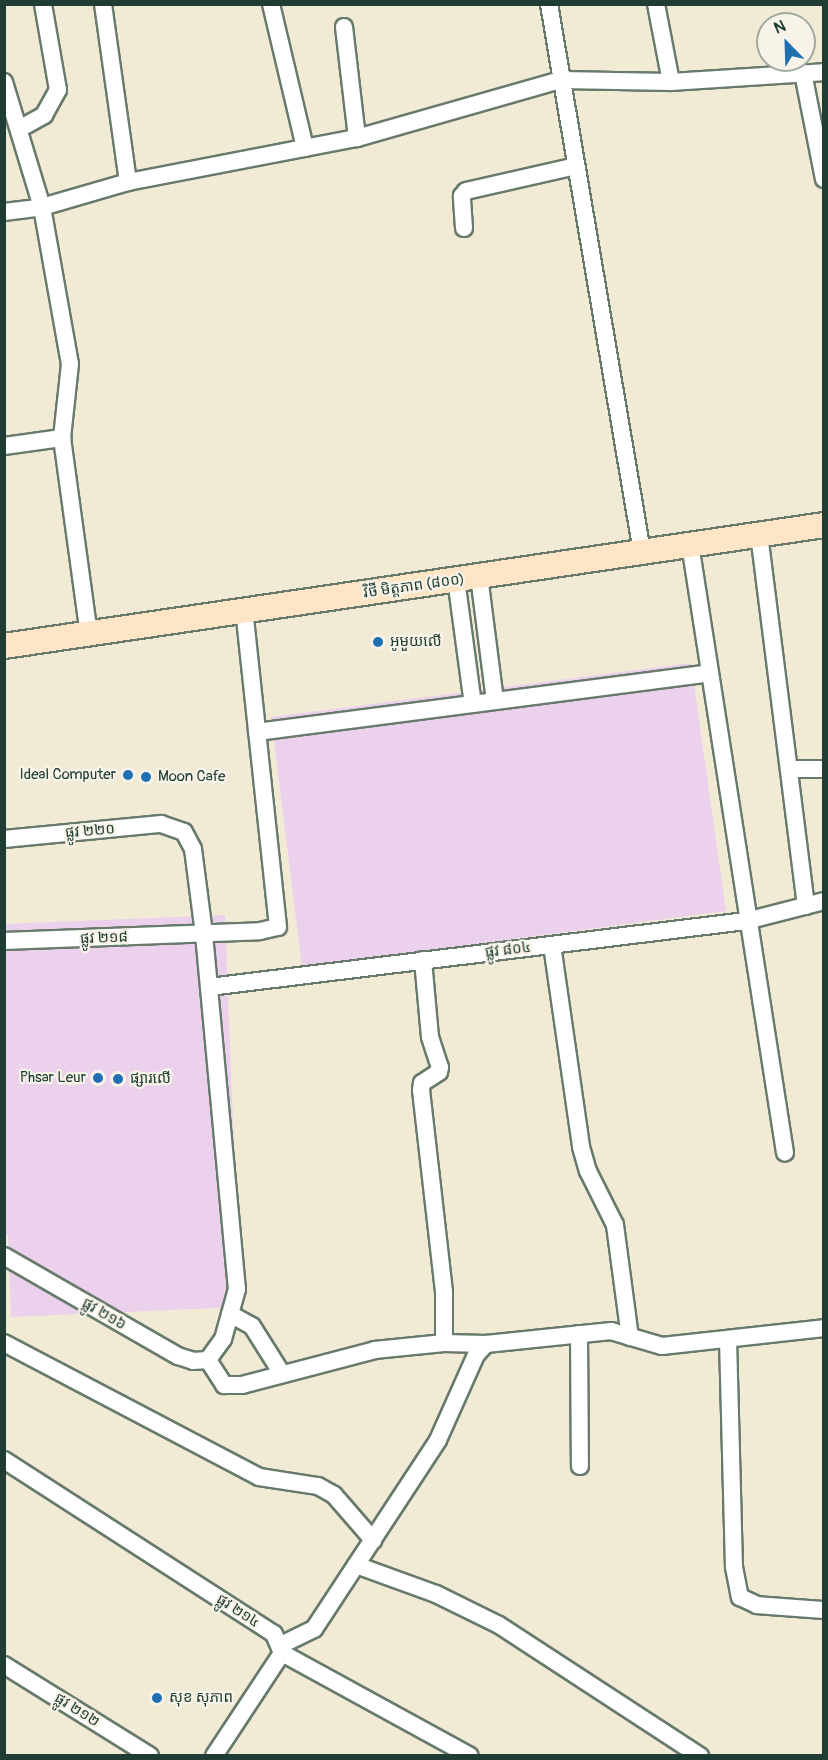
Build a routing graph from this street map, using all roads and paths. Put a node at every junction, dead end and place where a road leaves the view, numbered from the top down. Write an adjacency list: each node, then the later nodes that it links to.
1 (43, 4): 12 (street)
2 (103, 4): 17 (street)
3 (271, 4): 14 (street)
4 (549, 4): 9 (street)
5 (656, 4): 11 (street)
6 (344, 27): 13 (street)
7 (824, 72): 8 (street)
8 (803, 73): 11 (street); 16 (street)
9 (561, 80): 11 (street); 13 (street); 15 (street)
10 (4, 82): 12 (street)
11 (671, 82)
12 (19, 129): 18 (street)
13 (357, 138): 14 (street)
14 (305, 148): 17 (street)
15 (576, 166): 20 (street); 26 (street)
16 (824, 179)
17 (128, 183): 18 (street)
18 (42, 207): 19 (street); 21 (street)
19 (4, 212)
20 (464, 228)
21 (62, 438): 22 (street); 29 (street)
22 (4, 446)
23 (824, 525): 24 (main road, វិថី មិត្តភាព (៨០០))
24 (759, 534): 25 (main road, វិថី មិត្តភាព (៨០០)); 35 (street)
25 (690, 544): 26 (main road, វិថី មិត្តភាព (៨០០)); 31 (street)
26 (642, 552): 27 (main road, វិថី មិត្តភាព (៨០០))
27 (468, 578): 28 (main road, វិថី មិត្តភាព (៨០០)); 32 (street); 33 (street)
28 (244, 611): 29 (main road, វិថី មិត្តភាព (៨០០)); 34 (street)
29 (89, 634): 30 (main road, វិថី មិត្តភាព (៨០០))
30 (4, 646)
31 (709, 673): 32 (street); 40 (street)
32 (495, 701): 33 (street)
33 (473, 704): 34 (street)
34 (258, 732): 41 (street, ផ្លូវ ២១៨)
35 (790, 769): 36 (street); 39 (street)
36 (824, 769)
37 (4, 839): 41 (street, ផ្លូវ ២២០)
38 (824, 901): 39 (street, ផ្លូវ ៨០៤)
39 (806, 906): 40 (street, ផ្លូវ ៨០៤)
40 (746, 921): 43 (street, ផ្លូវ ៨០៤); 46 (street)
41 (204, 934): 42 (street, ផ្លូវ ២១៨); 45 (street)
42 (4, 941)
43 (552, 945): 44 (street, ផ្លូវ ៨០៤); 51 (street)
44 (423, 960): 45 (street, ផ្លូវ ៨០៤); 54 (street)
45 (209, 987): 48 (street)
46 (785, 1153)
47 (4, 1256): 56 (street, ផ្លូវ ២១៦)
48 (230, 1314): 56 (street); 57 (street)
49 (824, 1328): 52 (street)
50 (579, 1334): 51 (street); 55 (street); 59 (street)
51 (630, 1337): 52 (street)
52 (728, 1339): 62 (street)
53 (4, 1343): 60 (street)
54 (444, 1343): 55 (street); 57 (street)
55 (486, 1344): 60 (street)
56 (208, 1360): 57 (street)
57 (281, 1372)
58 (4, 1460): 63 (street, ផ្លូវ ២១៤)
59 (580, 1466)
60 (373, 1540): 61 (street)
61 (357, 1565): 63 (street); 68 (street)
62 (824, 1610)
63 (281, 1649): 66 (street); 67 (street, ផ្លូវ ២១៤)
64 (4, 1665): 65 (street, ផ្លូវ ២១២)
65 (150, 1755)
66 (214, 1755)
67 (471, 1755)
68 (700, 1755)

